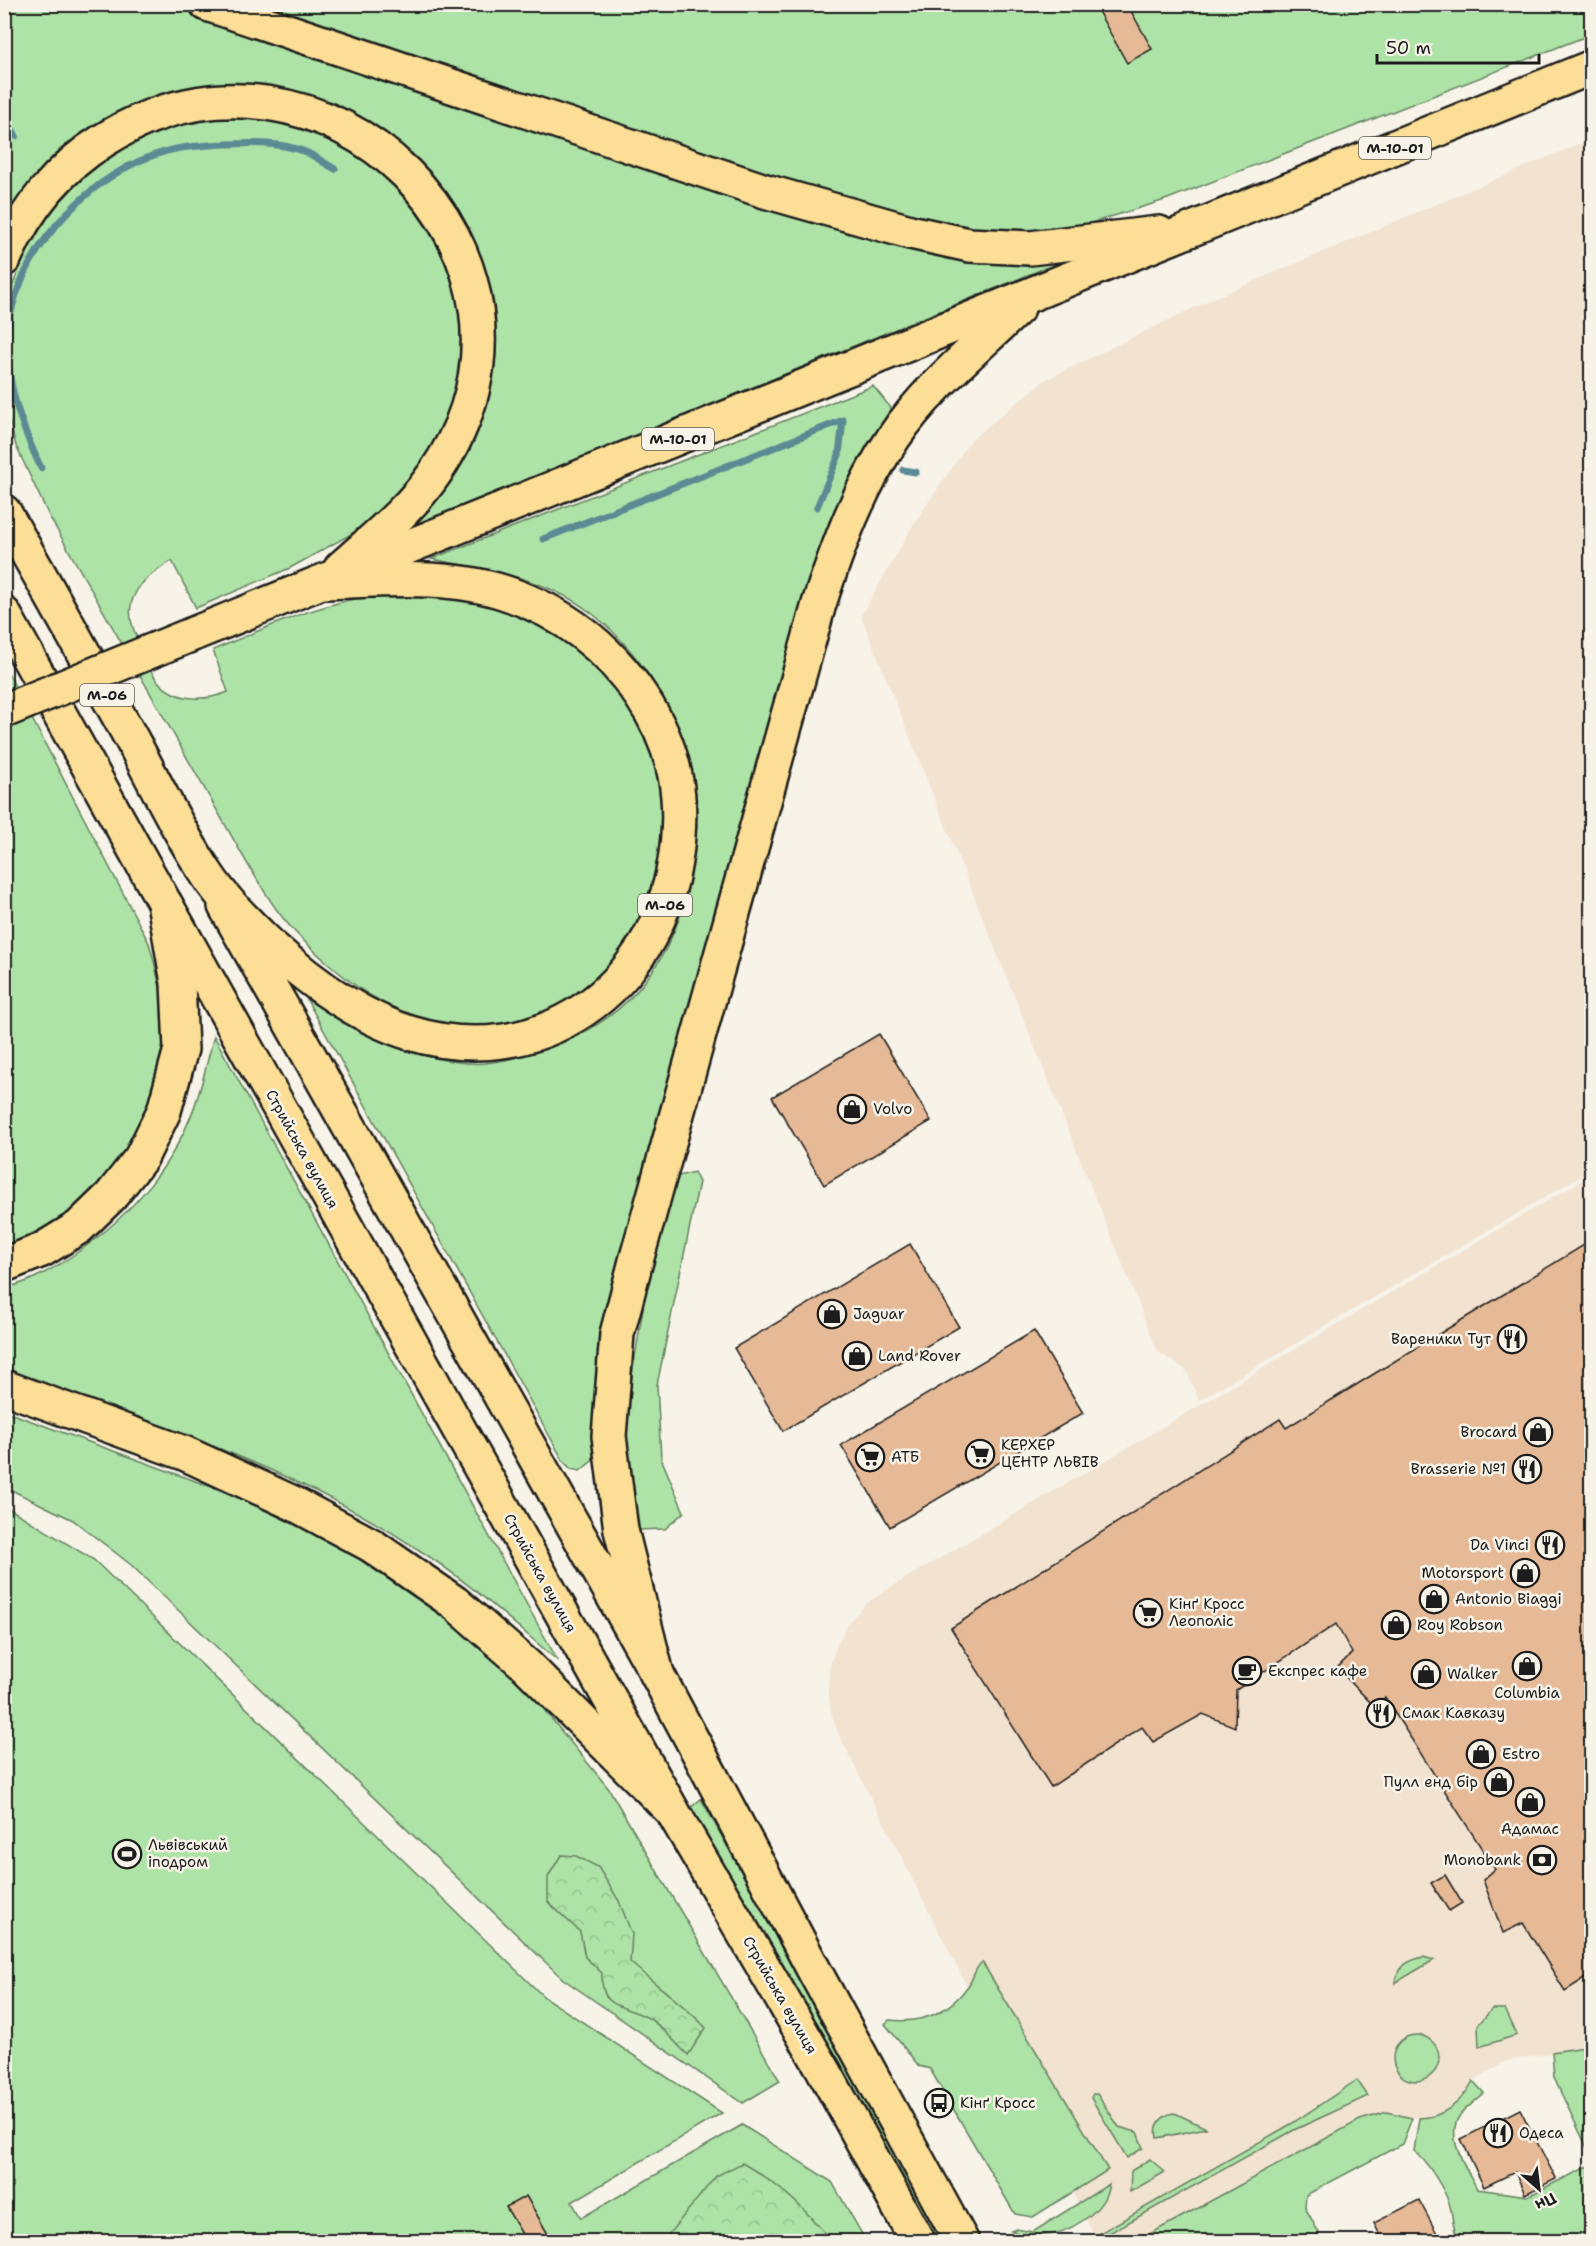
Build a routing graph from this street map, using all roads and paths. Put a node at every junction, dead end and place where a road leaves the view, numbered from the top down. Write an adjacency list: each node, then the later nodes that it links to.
1 (207, 4): 3 (main road)
2 (1592, 67): 3 (main road, М-10-01)
3 (1199, 228): 5 (main road, М-10-01)
4 (4, 259): 7 (main road)
5 (1029, 297): 7 (main road, М-10-01); 14 (main road)
6 (4, 512): 10 (main road, М-06)
7 (327, 582): 9 (main road, М-06, bridge); 10 (main road, М-06)
8 (4, 615): 11 (main road, Стрийська вулиця)
9 (4, 711)
10 (209, 879): 14 (main road)
11 (164, 902): 12 (main road); 15 (main road, Стрийська вулиця)
12 (4, 1265)
13 (4, 1387): 15 (main road)
14 (657, 1674): 17 (main road)
15 (673, 1812): 16 (main road, Стрийська вулиця)
16 (918, 2241)
17 (962, 2241)

